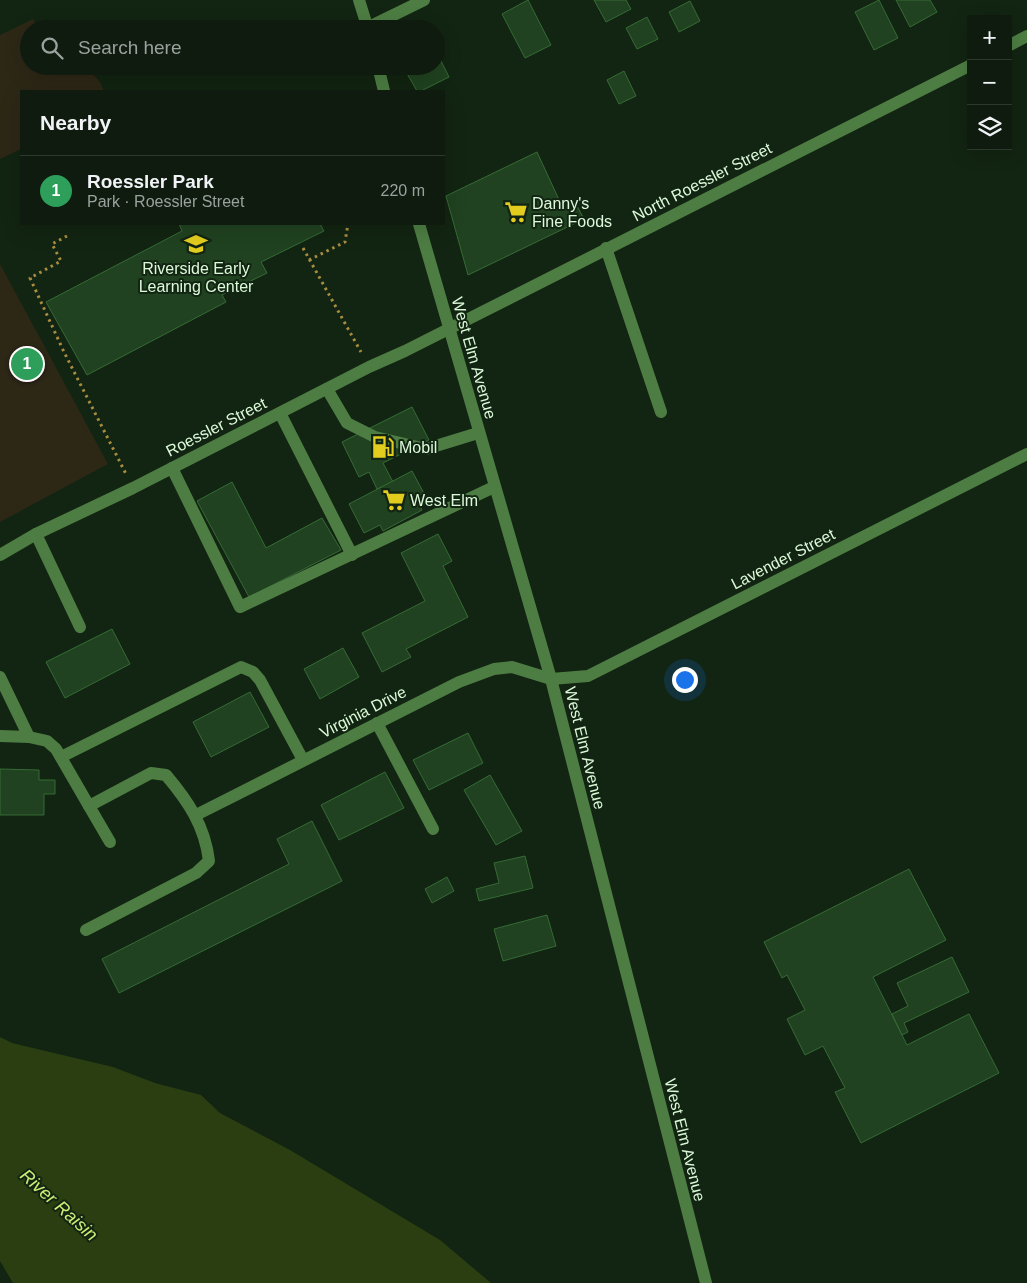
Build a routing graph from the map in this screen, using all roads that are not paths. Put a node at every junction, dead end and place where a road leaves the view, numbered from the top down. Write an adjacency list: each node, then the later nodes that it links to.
1 (359, 0): 3 (street)
2 (424, 0): 4 (street)
3 (365, 20)
4 (383, 20)
5 (1027, 36): 6 (street)
6 (1012, 44)
7 (967, 67): 11 (street, North Roessler Street)
8 (380, 75): 9 (street)
9 (384, 90)
10 (419, 225): 12 (street, West Elm Avenue)
11 (606, 248): 12 (street, North Roessler Street); 14 (street)
12 (448, 328): 13 (street, Roessler Street); 16 (street, West Elm Avenue)
13 (327, 389): 15 (street, Roessler Street); 16 (street)
14 (661, 412)
15 (280, 413): 18 (street, Roessler Street); 22 (street)
16 (478, 433): 19 (street, West Elm Avenue)
17 (1027, 454): 25 (street, Lavender Street)
18 (172, 468): 20 (street, Roessler Street); 22 (street)
19 (494, 487): 22 (street); 25 (street, West Elm Avenue)
20 (36, 534): 21 (street, Roessler Street); 23 (street)
21 (0, 555)
22 (352, 555)
23 (80, 628)
24 (0, 677): 28 (street)
25 (551, 679): 26 (street, Virginia Drive); 36 (street, West Elm Avenue)
26 (378, 723): 30 (street, Virginia Drive); 33 (street)
27 (0, 736): 28 (street)
28 (30, 737): 29 (street)
29 (61, 757): 30 (street); 31 (street)
30 (303, 760): 32 (street, Virginia Drive)
31 (90, 806): 32 (street); 34 (street)
32 (196, 815): 35 (street)
33 (433, 829)
34 (110, 842)
35 (86, 930)
36 (706, 1283)

